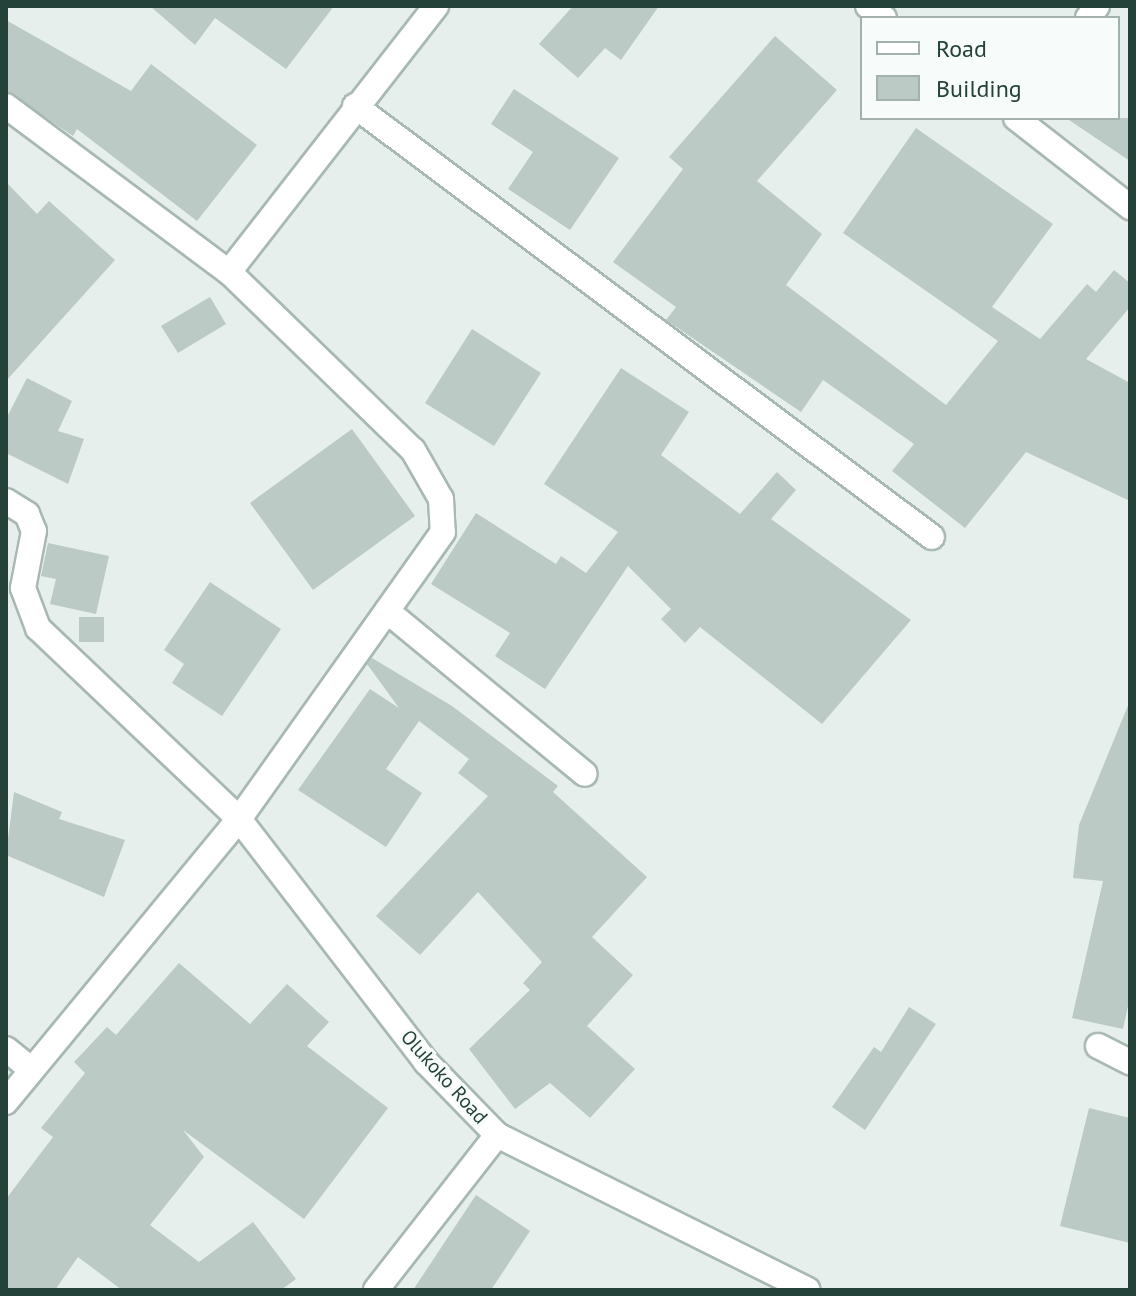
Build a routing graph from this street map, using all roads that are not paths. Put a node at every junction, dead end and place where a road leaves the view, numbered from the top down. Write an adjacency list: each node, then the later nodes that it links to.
1 (436, 6): 3 (street)
2 (6, 106): 6 (street)
3 (355, 106): 6 (street); 8 (street)
4 (1019, 120): 5 (street)
5 (1130, 207)
6 (229, 272): 10 (street)
7 (6, 501): 11 (street)
8 (932, 537)
9 (6, 603): 11 (street, Olukoko Road)
10 (387, 611): 12 (street); 13 (street)
11 (30, 615): 13 (street, Olukoko Road)
12 (585, 774)
13 (239, 819): 17 (street); 19 (street, Olukoko Road)
14 (1098, 1046): 16 (street)
15 (6, 1049): 17 (street)
16 (1130, 1062)
17 (31, 1069): 18 (street)
18 (6, 1102)
19 (497, 1135): 20 (street); 21 (street, Olukoko Road)
20 (376, 1290)
21 (808, 1290)

